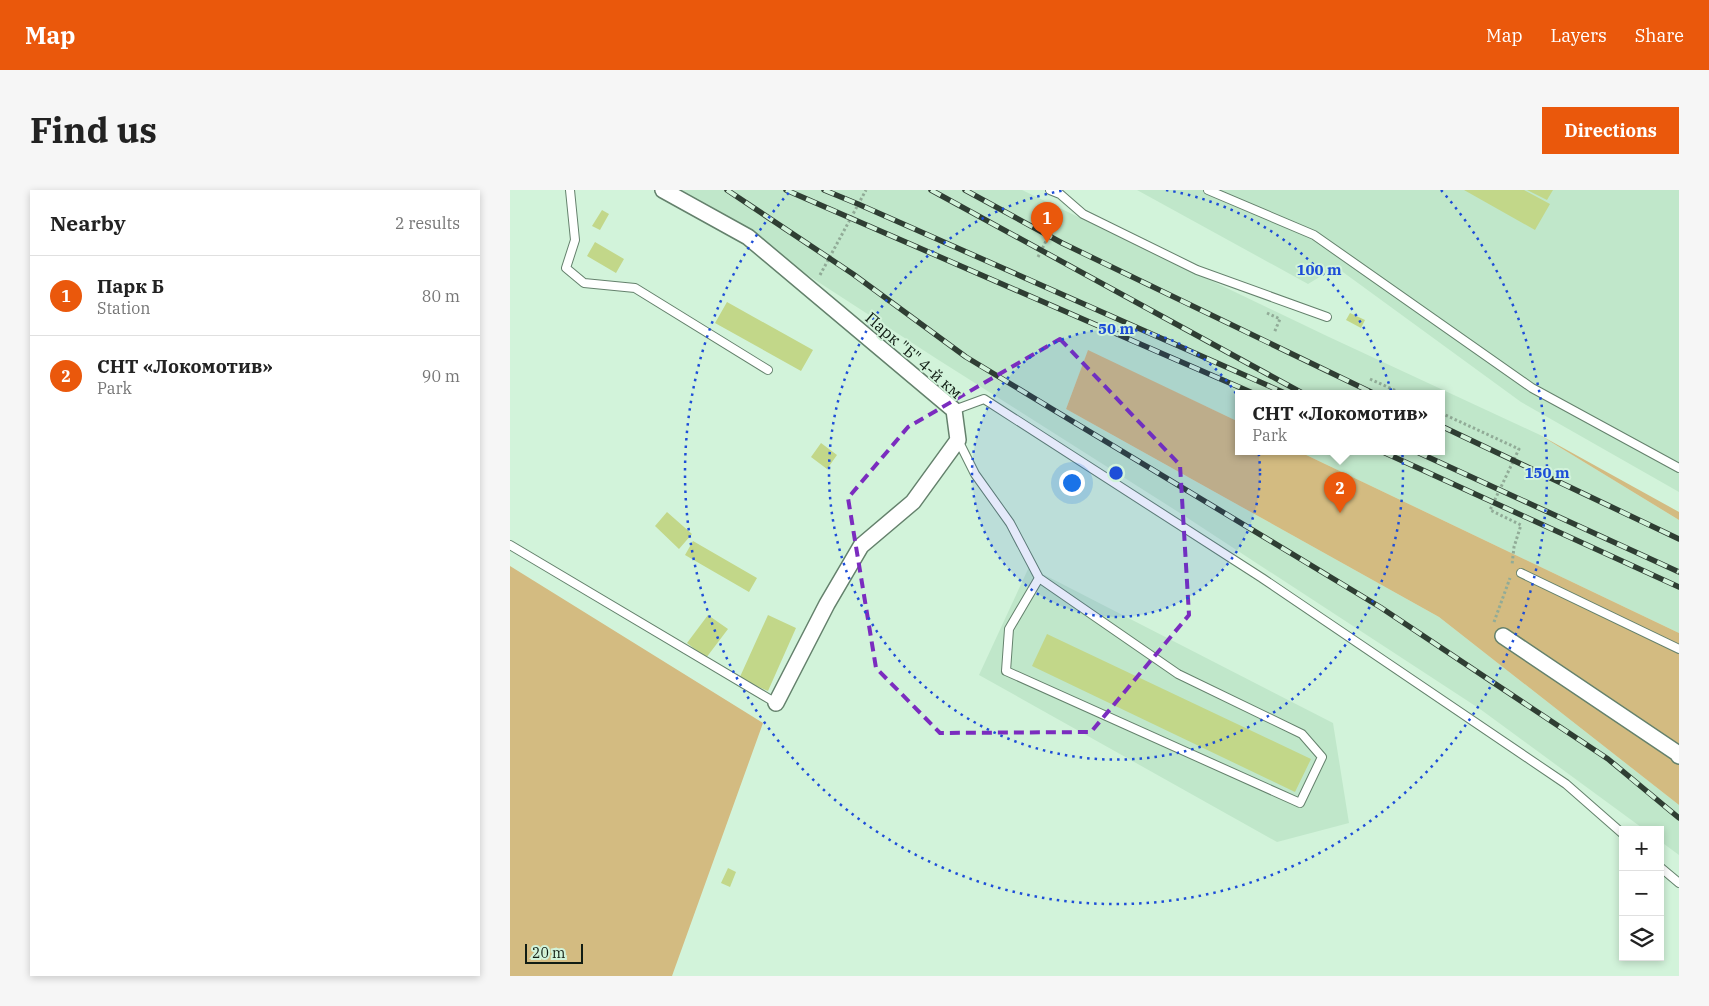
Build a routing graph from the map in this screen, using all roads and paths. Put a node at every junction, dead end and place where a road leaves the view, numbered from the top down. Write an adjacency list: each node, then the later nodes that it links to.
1 (570, 190): 12 (lane)
2 (663, 190): 15 (street, Парк "Б" 4-й км)
3 (866, 190): 8 (path)
4 (1050, 190): 10 (lane)
5 (1208, 190): 18 (lane)
6 (1053, 227): 7 (path)
7 (1038, 257)
8 (817, 282)
9 (1267, 313): 11 (path)
10 (1327, 317)
11 (1274, 333)
12 (768, 370)
13 (1370, 379): 14 (path)
14 (1394, 390)
15 (954, 410): 17 (street, Парк "Б" 4-й км); 26 (lane)
16 (1445, 414): 22 (path)
17 (958, 440): 21 (lane); 24 (street)
18 (1679, 468)
19 (510, 545): 24 (lane)
20 (1521, 573): 23 (lane)
21 (1039, 578): 21 (lane)
22 (1503, 636): 25 (street)
23 (1679, 648)
24 (776, 703)
25 (1679, 756)
26 (1619, 831)
27 (1664, 871): 28 (lane)
28 (1679, 883)

